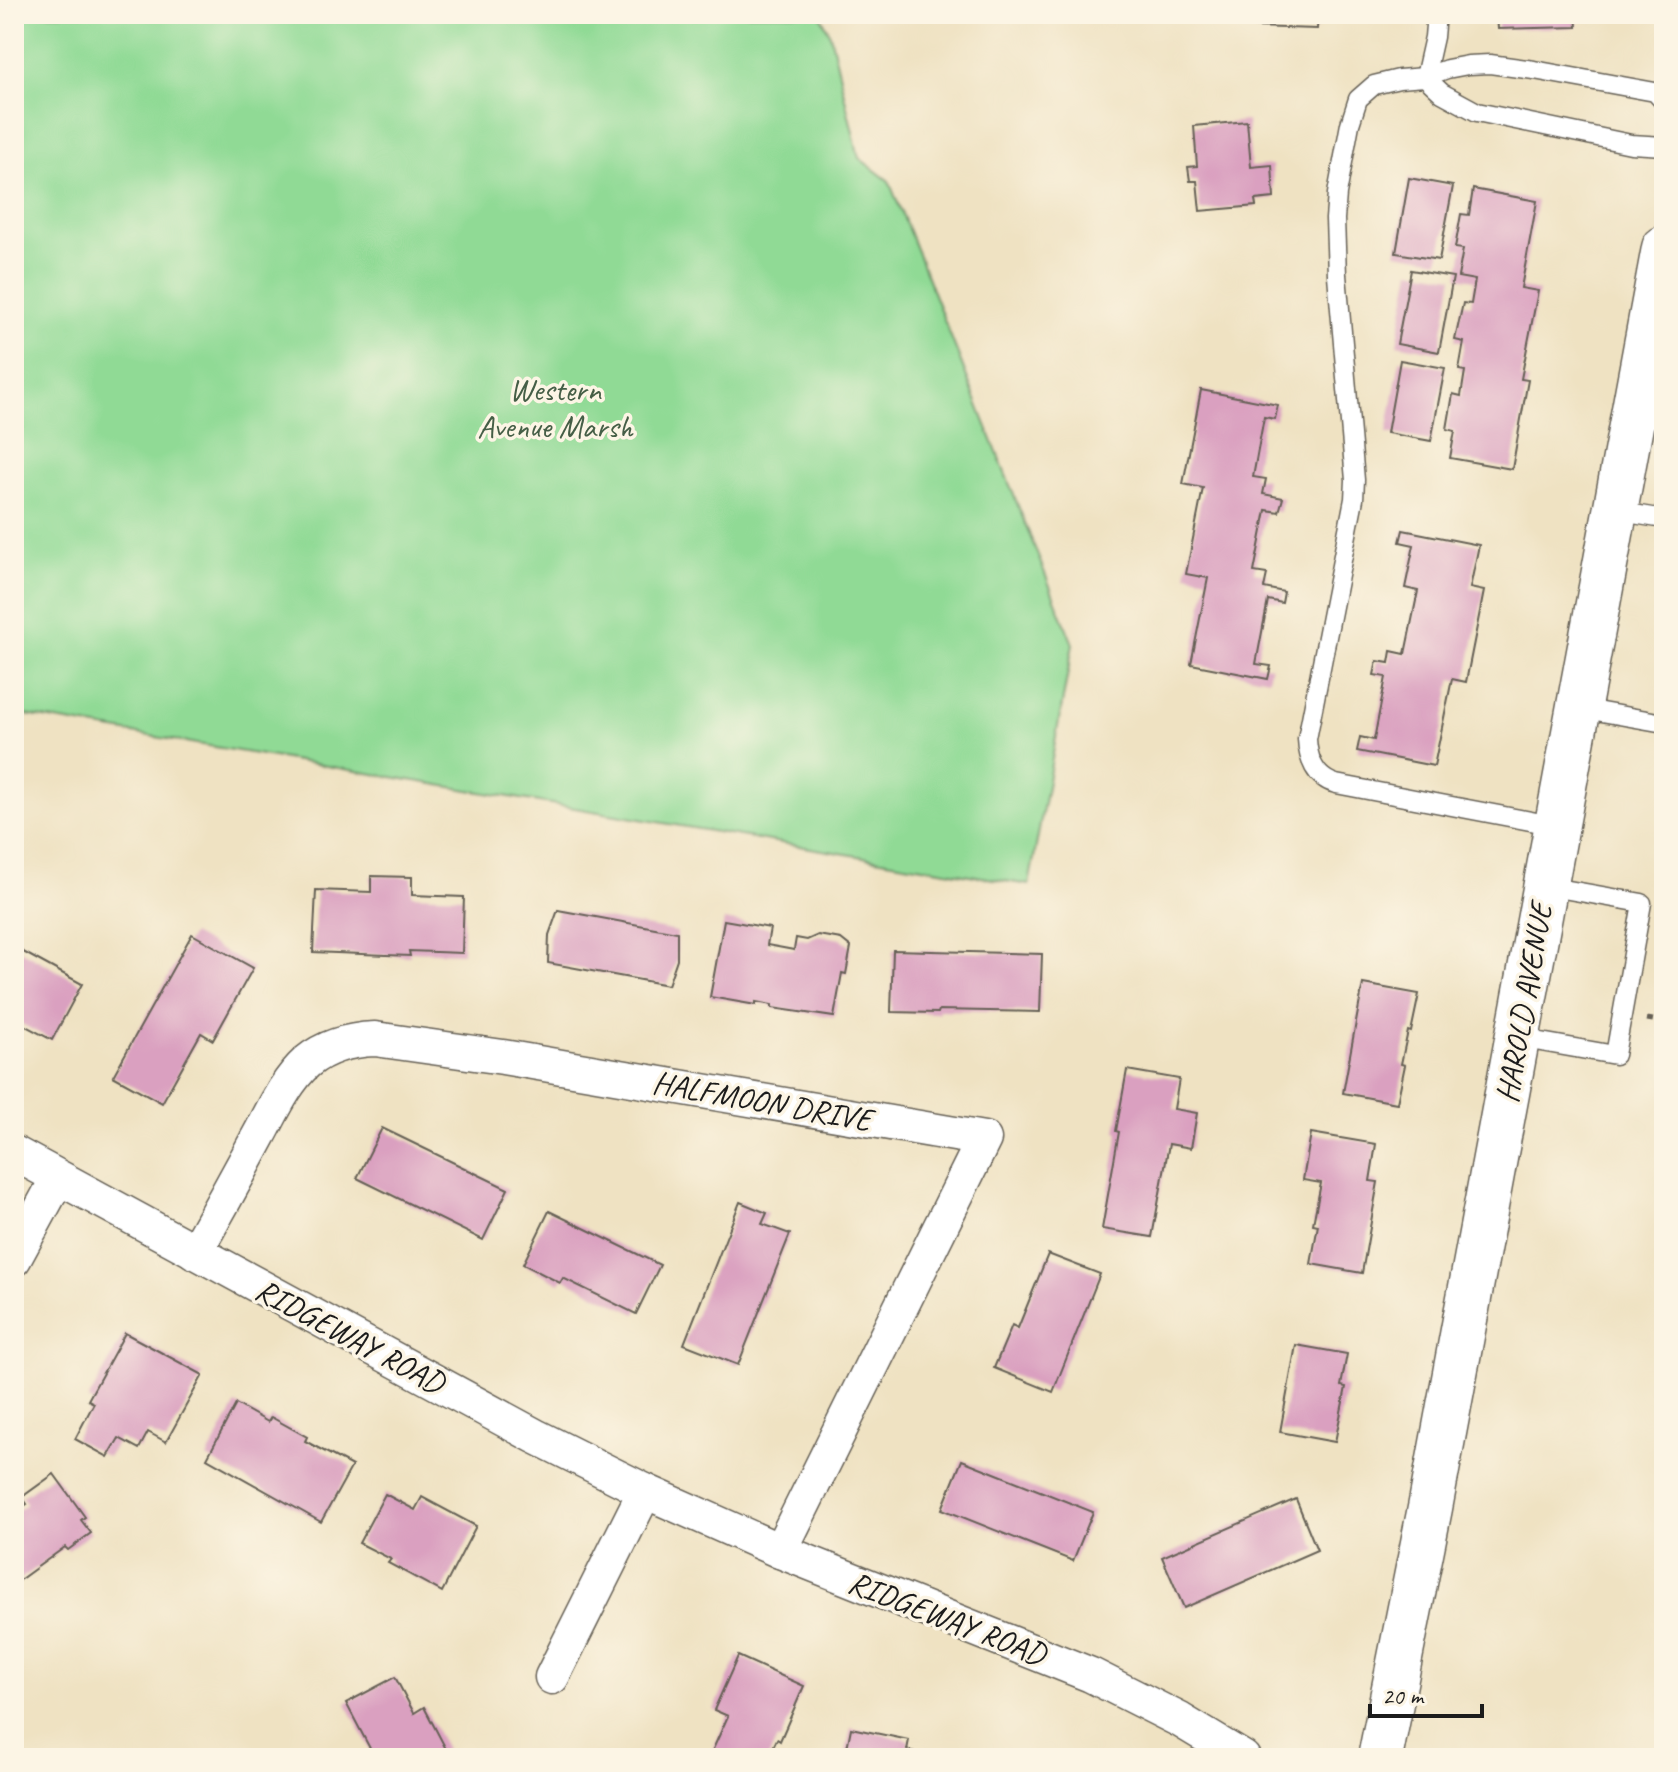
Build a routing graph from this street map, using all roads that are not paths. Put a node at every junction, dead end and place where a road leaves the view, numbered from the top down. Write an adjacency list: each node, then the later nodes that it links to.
1 (1436, 14): 2 (lane)
2 (1425, 77): 3 (lane); 4 (lane); 10 (lane)
3 (1664, 102)
4 (1664, 146)
5 (1664, 248): 6 (street, HAROLD AVENUE)
6 (1615, 511): 7 (lane); 8 (street, HAROLD AVENUE)
7 (1664, 519)
8 (1579, 708): 9 (lane); 10 (street, HAROLD AVENUE)
9 (1664, 723)
10 (1557, 826): 11 (street, HAROLD AVENUE)
11 (1546, 886): 12 (street, HAROLD AVENUE); 12 (lane)
12 (1518, 1038): 21 (street, HAROLD AVENUE)
13 (14, 1153): 14 (street, RIDGEWAY ROAD)
14 (58, 1178): 15 (street, RIDGEWAY ROAD); 16 (street)
15 (195, 1252): 17 (street, RIDGEWAY ROAD); 18 (street, HALFMOON DRIVE)
16 (14, 1259)
17 (645, 1491): 18 (street, RIDGEWAY ROAD); 19 (street)
18 (780, 1551): 20 (street, RIDGEWAY ROAD)
19 (552, 1677)
20 (1243, 1758)
21 (1380, 1758)

